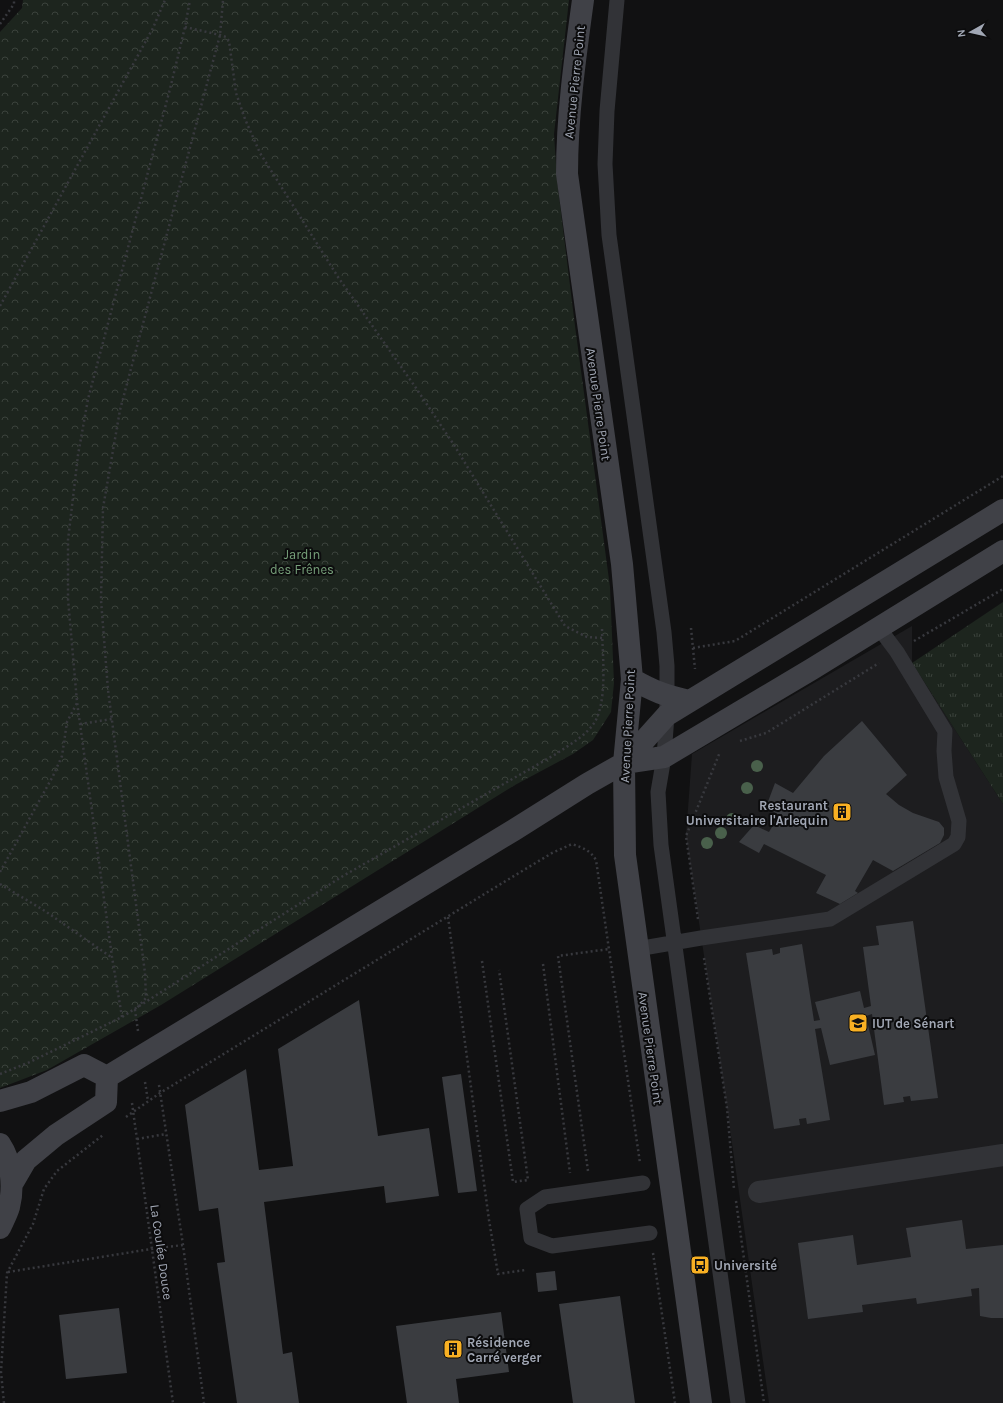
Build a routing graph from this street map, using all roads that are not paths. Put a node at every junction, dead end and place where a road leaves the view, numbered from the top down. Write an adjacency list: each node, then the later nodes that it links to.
1 (583, 0): 6 (street, Avenue Pierre Point)
2 (617, 0): 7 (lane)
3 (1003, 510): 7 (street)
4 (1003, 551): 5 (street)
5 (879, 628): 8 (street); 10 (lane)
6 (632, 679): 7 (street); 9 (street, Avenue Pierre Point)
7 (667, 706): 8 (lane); 9 (street)
8 (664, 757): 9 (street); 10 (lane)
9 (624, 763): 11 (street, Avenue Pierre Point); 12 (street)
10 (674, 942): 11 (lane); 22 (lane)
11 (638, 949): 21 (street, Avenue Pierre Point)
12 (107, 1076): 13 (street); 17 (street)
13 (0, 1101)
14 (0, 1144): 17 (street)
15 (1003, 1155): 18 (street)
16 (643, 1183): 20 (lane)
17 (12, 1184): 19 (street)
18 (759, 1192)
19 (0, 1228)
20 (650, 1233)
21 (701, 1403)
22 (738, 1403)

